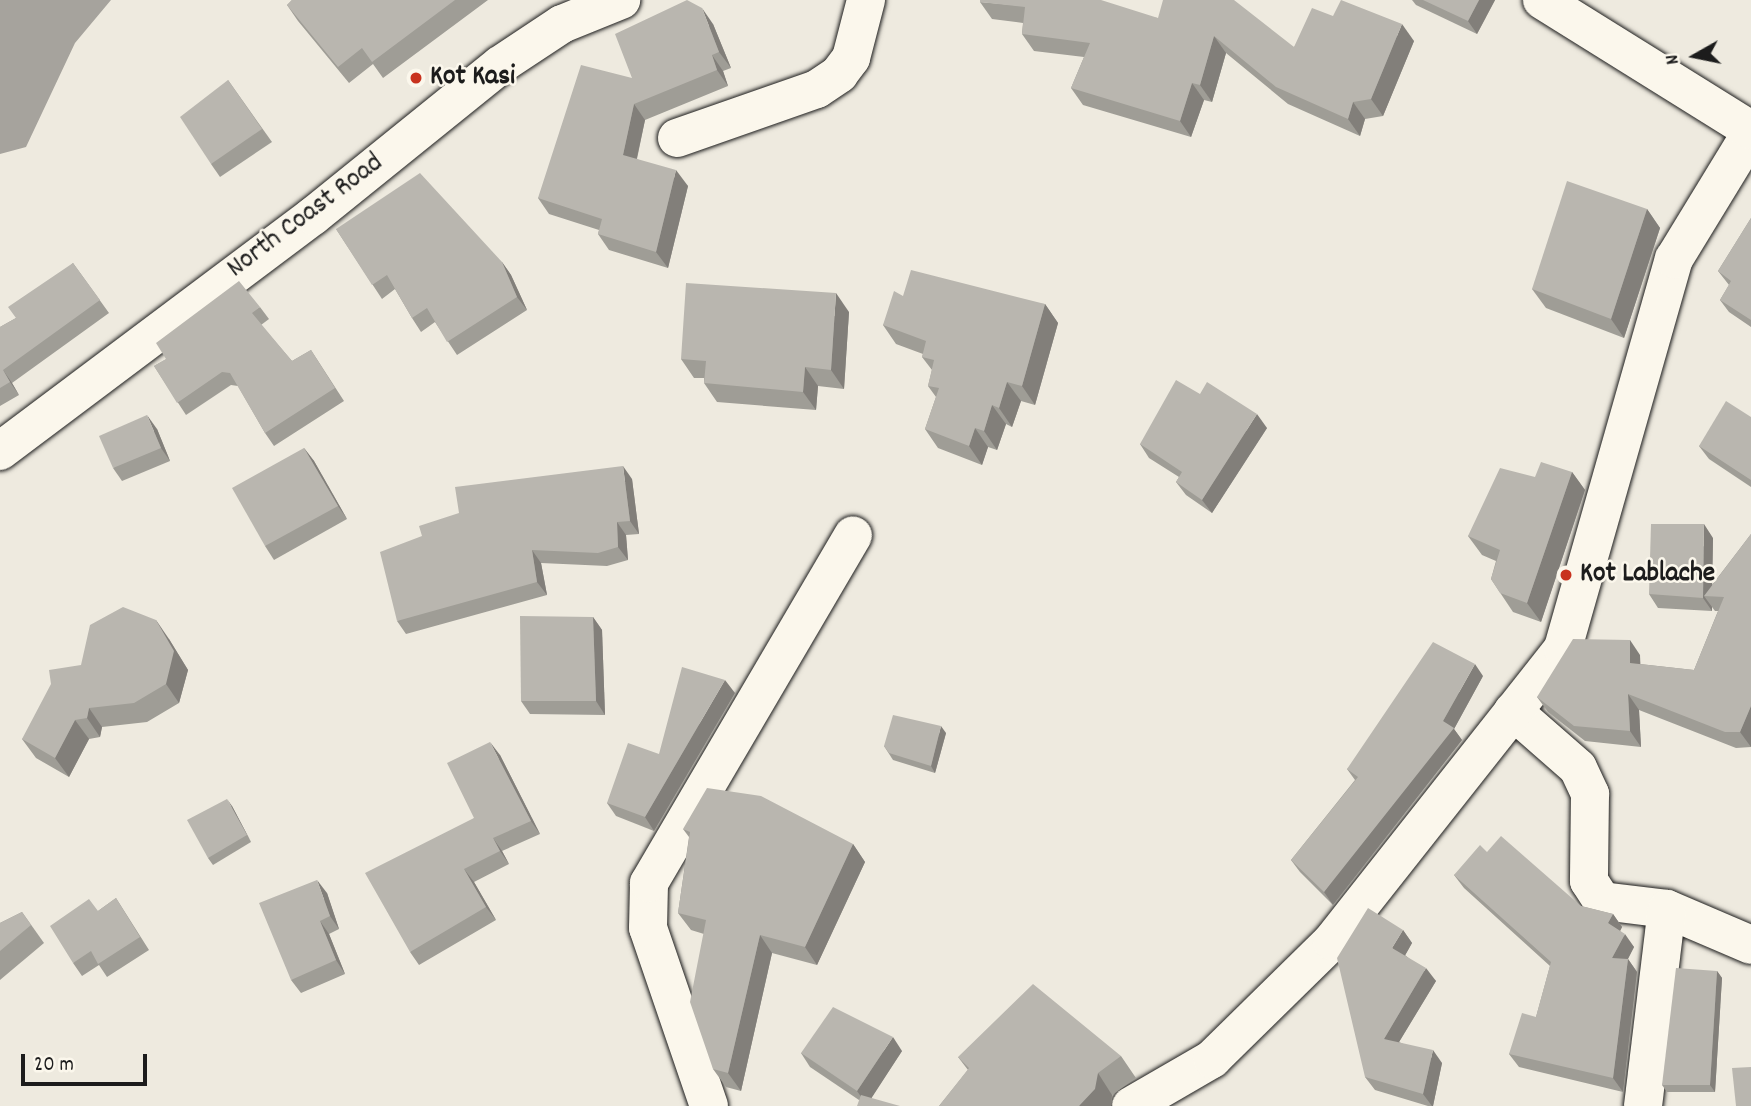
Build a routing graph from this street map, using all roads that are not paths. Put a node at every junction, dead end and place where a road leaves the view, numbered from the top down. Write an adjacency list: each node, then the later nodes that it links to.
1 (621, 0): 6 (street, North Coast Road)
2 (866, 0): 5 (street)
3 (1542, 0): 4 (street)
4 (1751, 131): 8 (street)
5 (677, 138)
6 (0, 451)
7 (853, 535): 11 (street)
8 (1513, 711): 9 (street); 12 (street)
9 (1667, 909): 10 (street); 13 (street)
10 (1751, 945)
11 (709, 1106)
12 (1131, 1106)
13 (1643, 1106)

